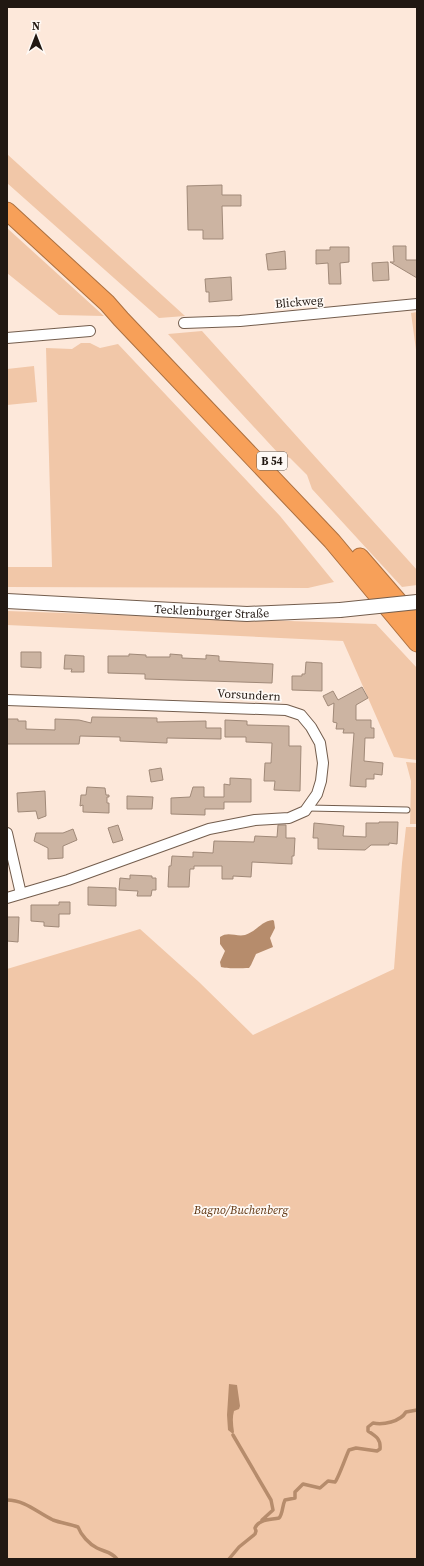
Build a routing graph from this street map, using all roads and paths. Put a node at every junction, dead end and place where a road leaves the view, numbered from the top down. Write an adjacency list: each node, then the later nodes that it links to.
1 (7, 197): 9 (highway, B 54)
2 (7, 210): 10 (highway, B 54)
3 (417, 304): 4 (street, Blickweg)
4 (184, 323)
5 (90, 331): 6 (street)
6 (7, 338)
7 (7, 601): 8 (main road, Tecklenburger Straße, bridge)
8 (417, 602)
9 (417, 623)
10 (417, 643)
11 (7, 700): 12 (street, Vorsundern)
12 (307, 808): 13 (lane); 15 (street, Vorsundern)
13 (407, 810)
14 (7, 833): 15 (street)
15 (21, 894): 16 (street, Vorsundern)
16 (7, 898)

